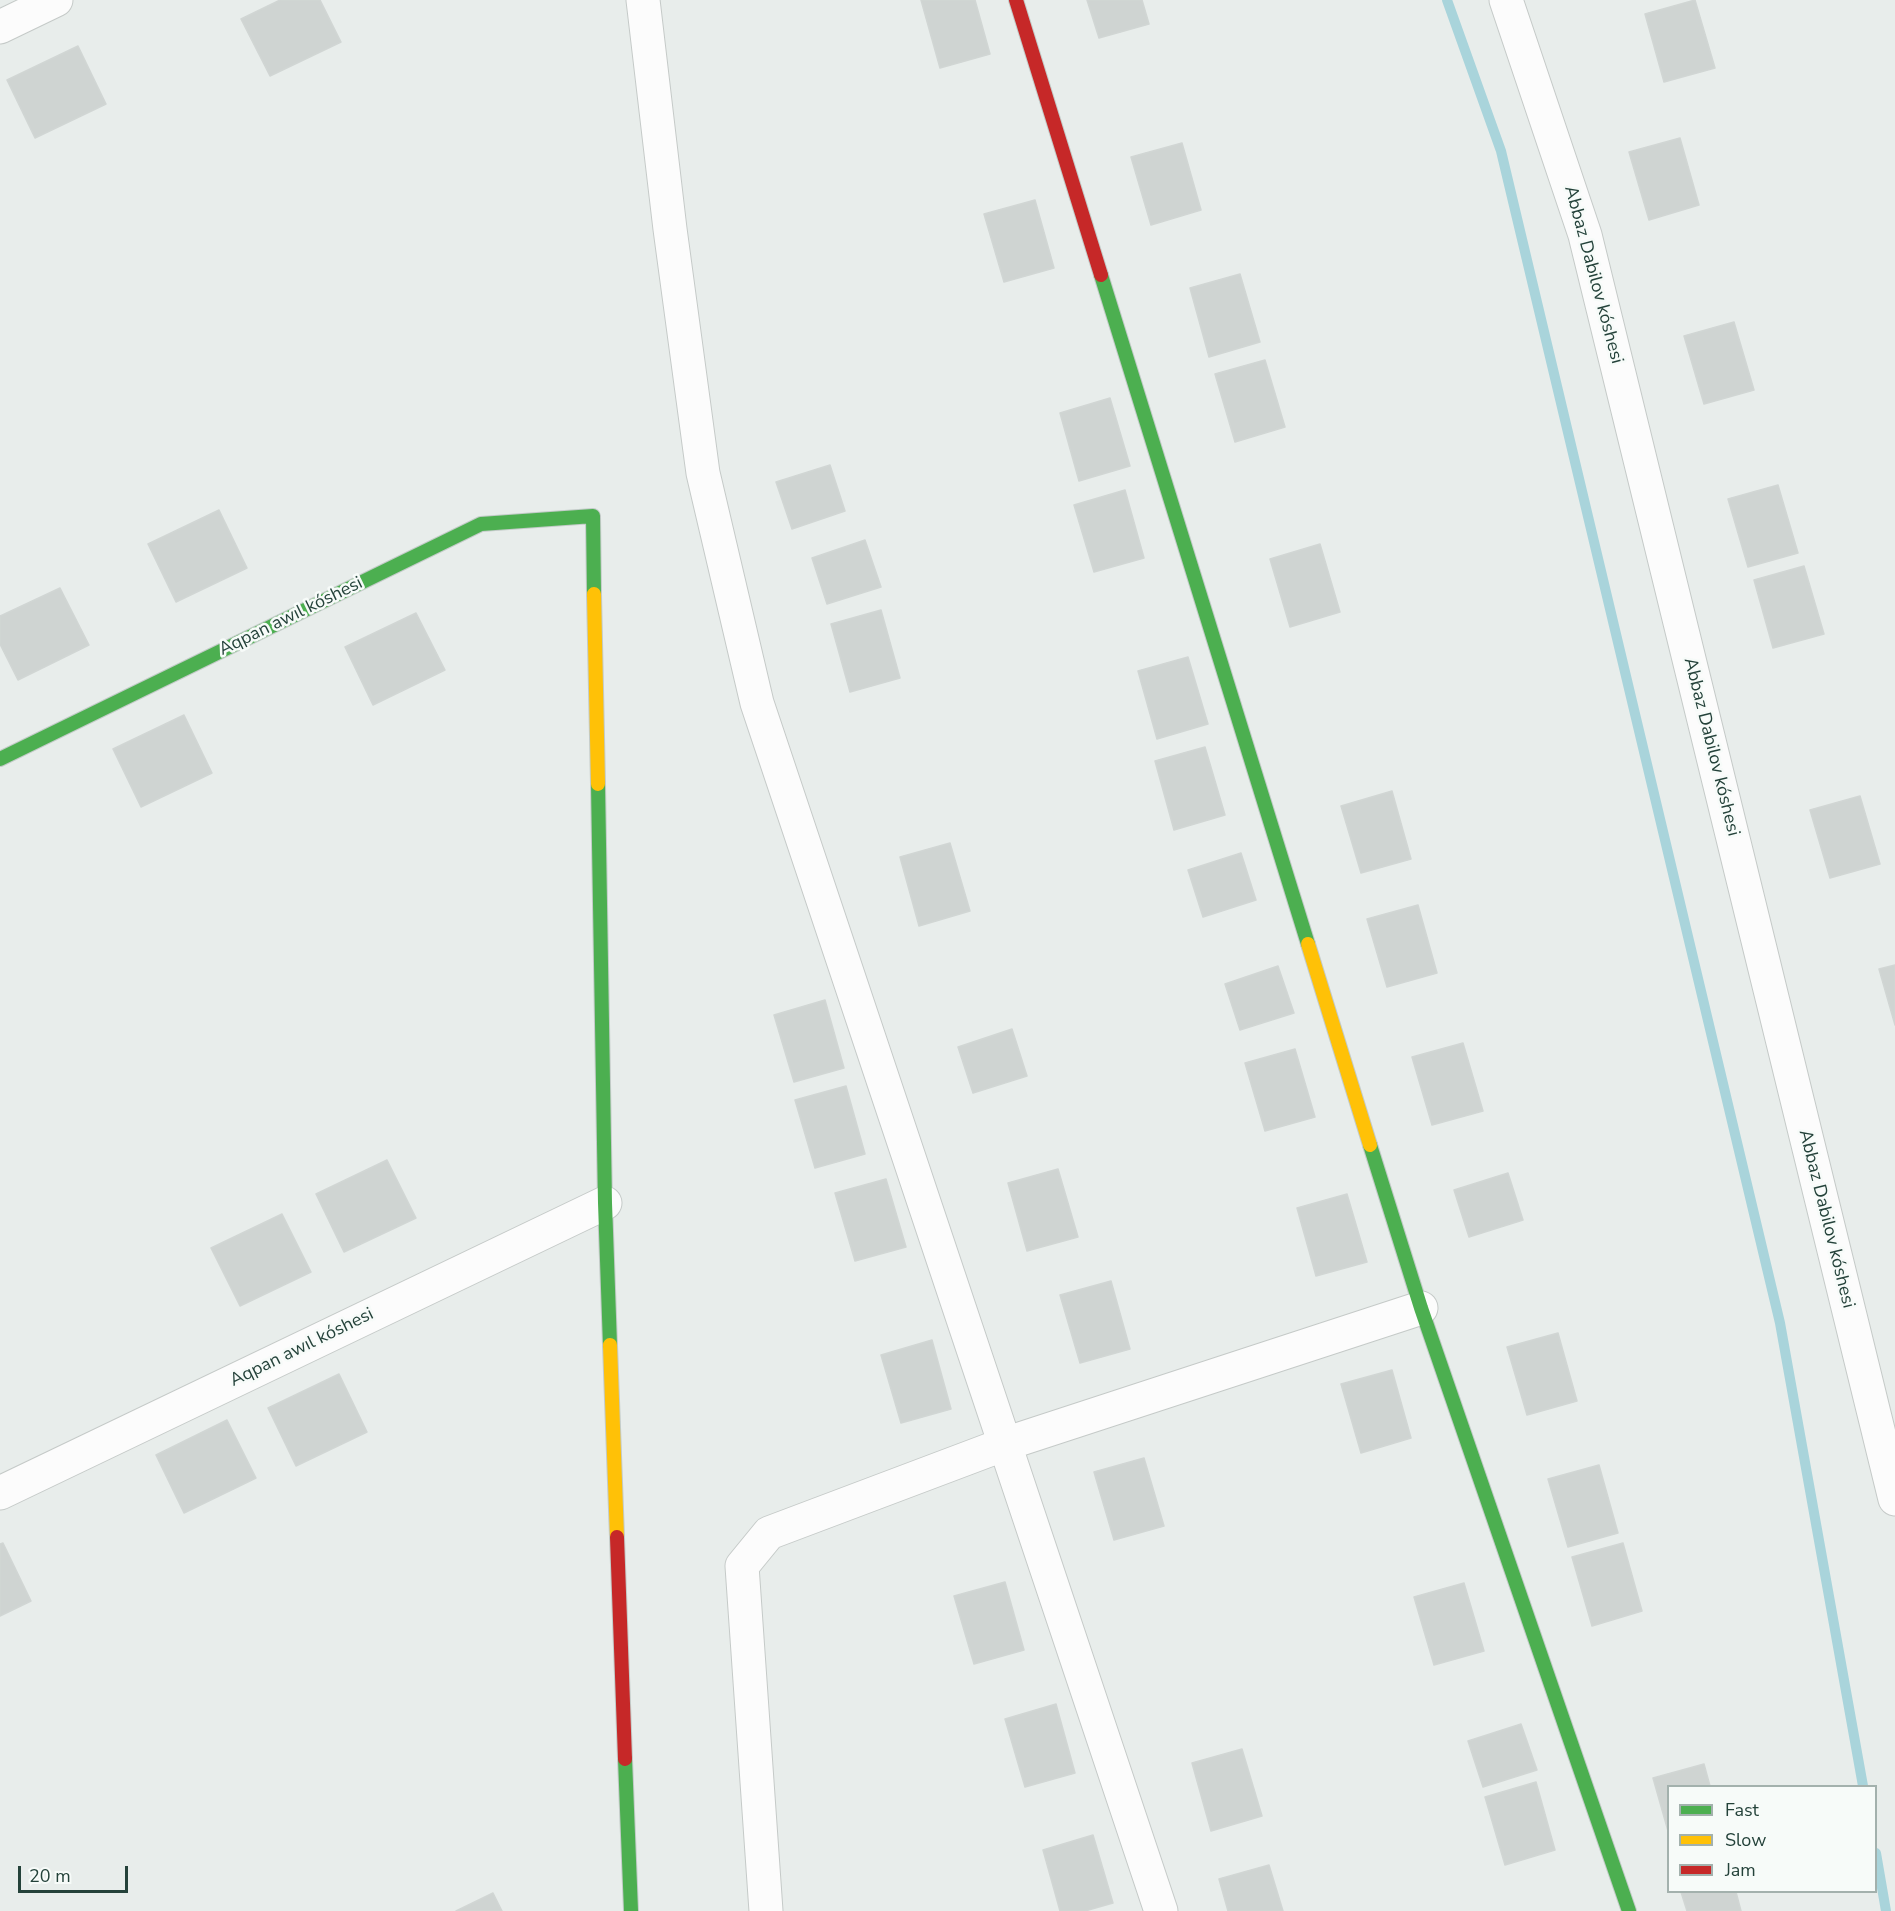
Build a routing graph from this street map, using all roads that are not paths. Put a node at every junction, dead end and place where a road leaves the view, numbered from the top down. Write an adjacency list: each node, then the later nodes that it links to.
1 (56, 0): 5 (street)
2 (643, 0): 9 (street)
3 (1016, 0): 8 (street)
4 (1506, 0): 11 (street, Abbaz Dabilov kóshesi)
5 (0, 27)
6 (0, 759): 7 (street, Aqpan awıl kóshesi)
7 (605, 1203): 10 (street, Aqpan awıl kóshesi); 12 (street)
8 (1421, 1308): 9 (street); 15 (street)
9 (1005, 1444): 13 (street); 14 (street)
10 (0, 1492)
11 (1895, 1499)
12 (631, 1911)
13 (766, 1911)
14 (1161, 1911)
15 (1629, 1911)

